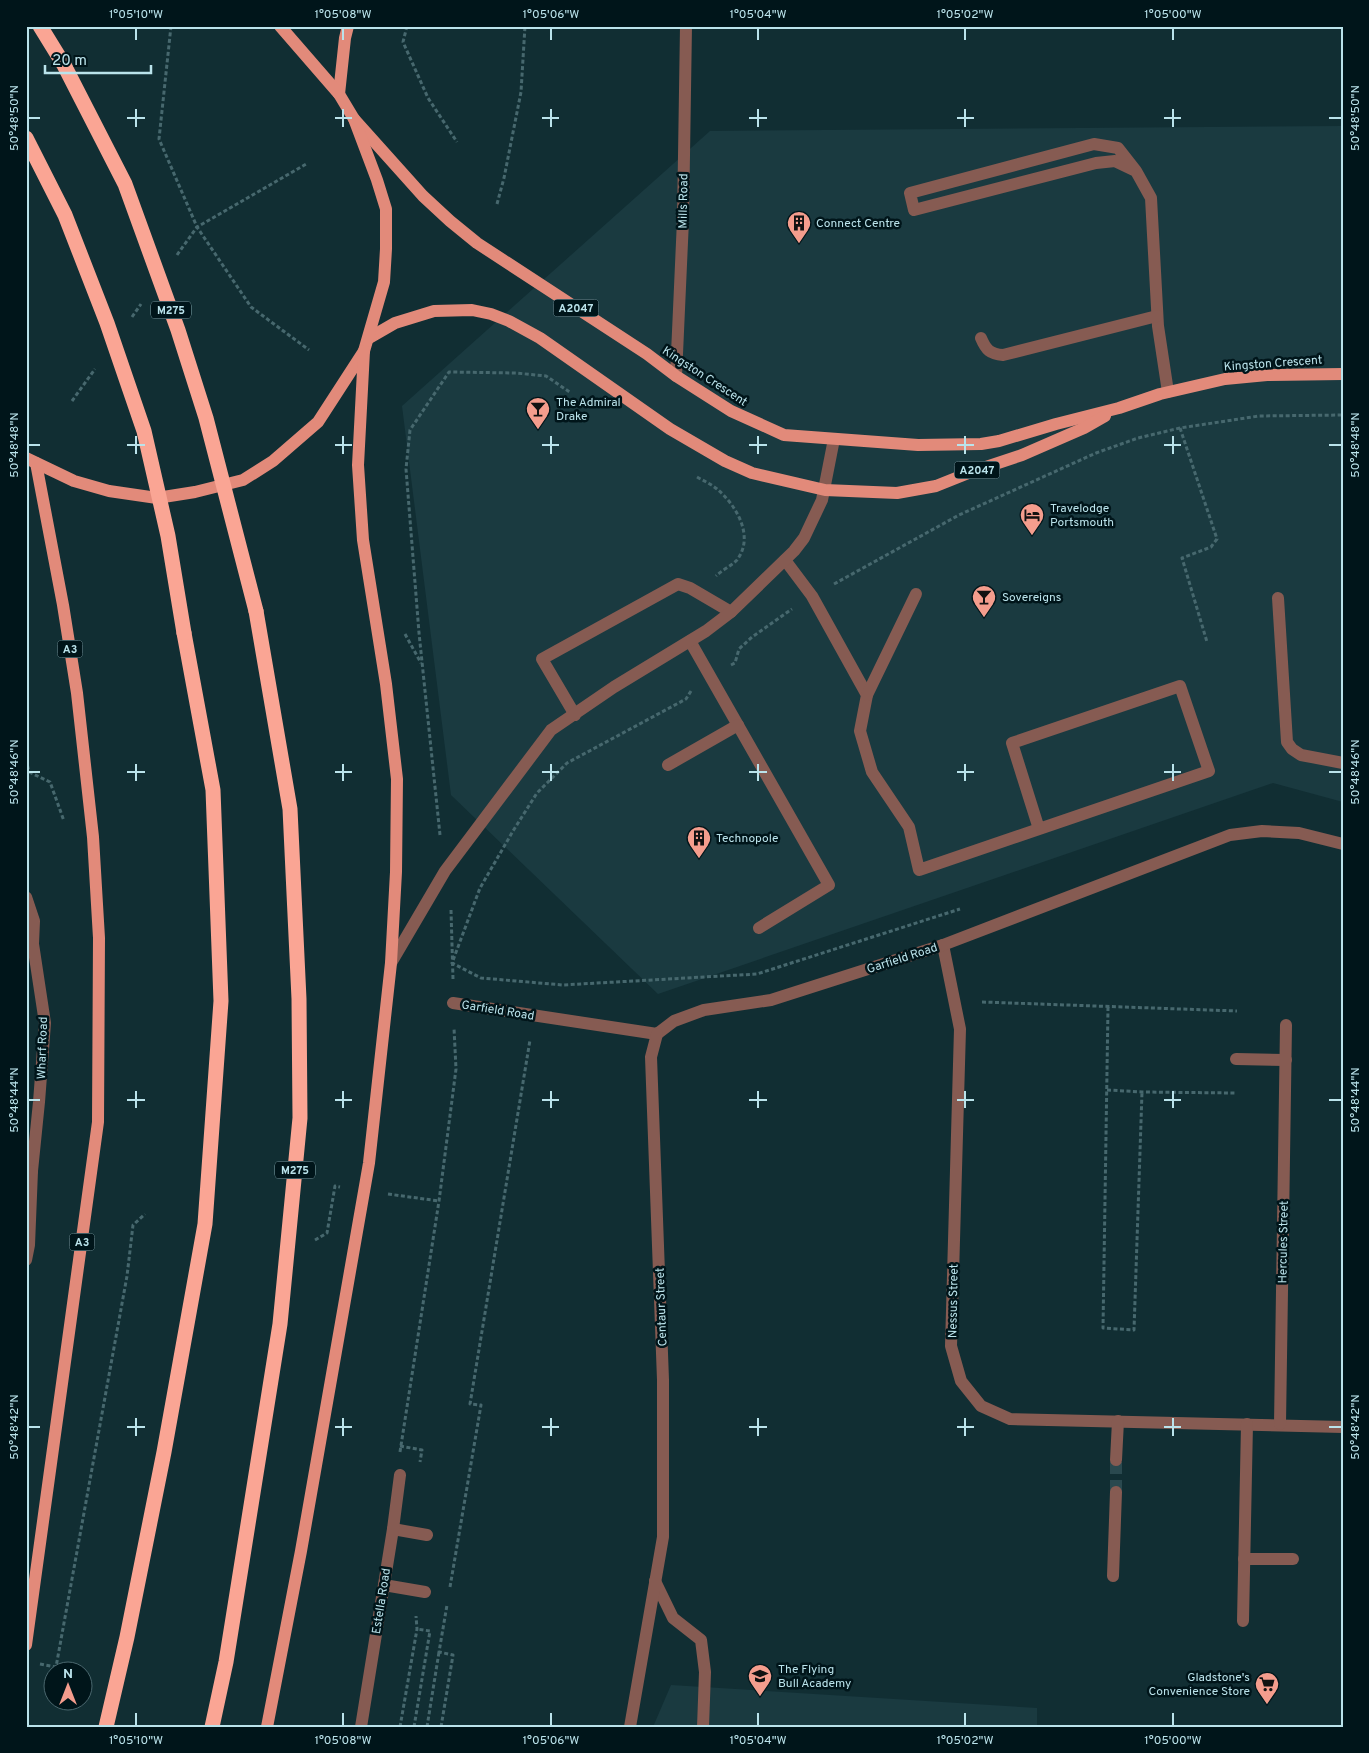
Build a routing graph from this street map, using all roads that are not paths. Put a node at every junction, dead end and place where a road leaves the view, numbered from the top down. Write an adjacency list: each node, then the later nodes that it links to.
1 (40, 26): 65 (highway, M275, bridge)
2 (280, 26): 5 (main road)
3 (348, 26): 5 (main road)
4 (686, 26): 14 (street, Mills Road)
5 (339, 94): 6 (main road)
6 (354, 119): 10 (main road); 14 (main road, Kingston Crescent / A2047)
7 (26, 138): 64 (highway, bridge)
8 (1136, 171): 8 (street); 9 (street)
9 (1157, 316): 11 (street); 15 (street)
10 (369, 338): 12 (main road); 19 (main road, Kingston Crescent / A2047)
11 (981, 338)
12 (364, 351): 18 (main road); 37 (main road)
13 (1343, 374): 15 (main road, Kingston Crescent / A2047)
14 (676, 376): 17 (main road, Kingston Crescent / A2047)
15 (1168, 392): 16 (main road, Kingston Crescent / A2047)
16 (1120, 408): 17 (main road, Kingston Crescent / A2047); 19 (main road, Kingston Crescent / A2047)
17 (834, 439): 19 (street)
18 (31, 461): 63 (main road, A3)
19 (825, 490): 20 (street)
20 (785, 560): 23 (street); 25 (street)
21 (916, 594): 25 (street)
22 (1278, 598): 28 (street)
23 (730, 612): 24 (street); 26 (street)
24 (690, 641): 26 (street); 27 (street)
25 (867, 695): 30 (street)
26 (574, 714): 37 (street)
27 (738, 725): 29 (street); 33 (street)
28 (1343, 763)
29 (668, 765)
30 (1039, 829): 30 (street)
31 (1343, 844): 35 (street, Garfield Road)
32 (26, 897): 34 (street, Wharf Road)
33 (759, 928)
34 (33, 944): 36 (street, Wharf Road); 43 (street, Wharf Road)
35 (942, 945): 40 (street, Garfield Road); 47 (street, Nessus Street)
36 (26, 958)
37 (391, 963): 66 (main road)
38 (453, 1003): 40 (street, Garfield Road)
39 (1286, 1025): 42 (street, Hercules Street)
40 (657, 1034): 59 (street, Centaur Street)
41 (1236, 1059): 42 (street)
42 (1286, 1060): 49 (street, Hercules Street)
43 (30, 1143): 44 (street, Wharf Road)
44 (29, 1175): 45 (street); 46 (street)
45 (26, 1197)
46 (26, 1260)
47 (1118, 1421): 48 (street, Nessus Street); 51 (street)
48 (1247, 1424): 49 (street, Nessus Street); 56 (street)
49 (1280, 1424): 50 (street, Nessus Street)
50 (1343, 1427)
51 (1116, 1460)
52 (400, 1474): 54 (street, Estella Road)
53 (1116, 1492): 58 (street)
54 (393, 1529): 55 (street); 60 (street, Estella Road)
55 (428, 1535)
56 (1244, 1559): 57 (street); 62 (street)
57 (1293, 1559)
58 (1114, 1576)
59 (655, 1581): 68 (street, Centaur Street); 69 (street)
60 (384, 1585): 61 (street); 67 (street, Estella Road)
61 (425, 1592)
62 (1243, 1621)
63 (26, 1645)
64 (106, 1727)
65 (212, 1727)
66 (266, 1727)
67 (361, 1727)
68 (630, 1727)
69 (703, 1727)

